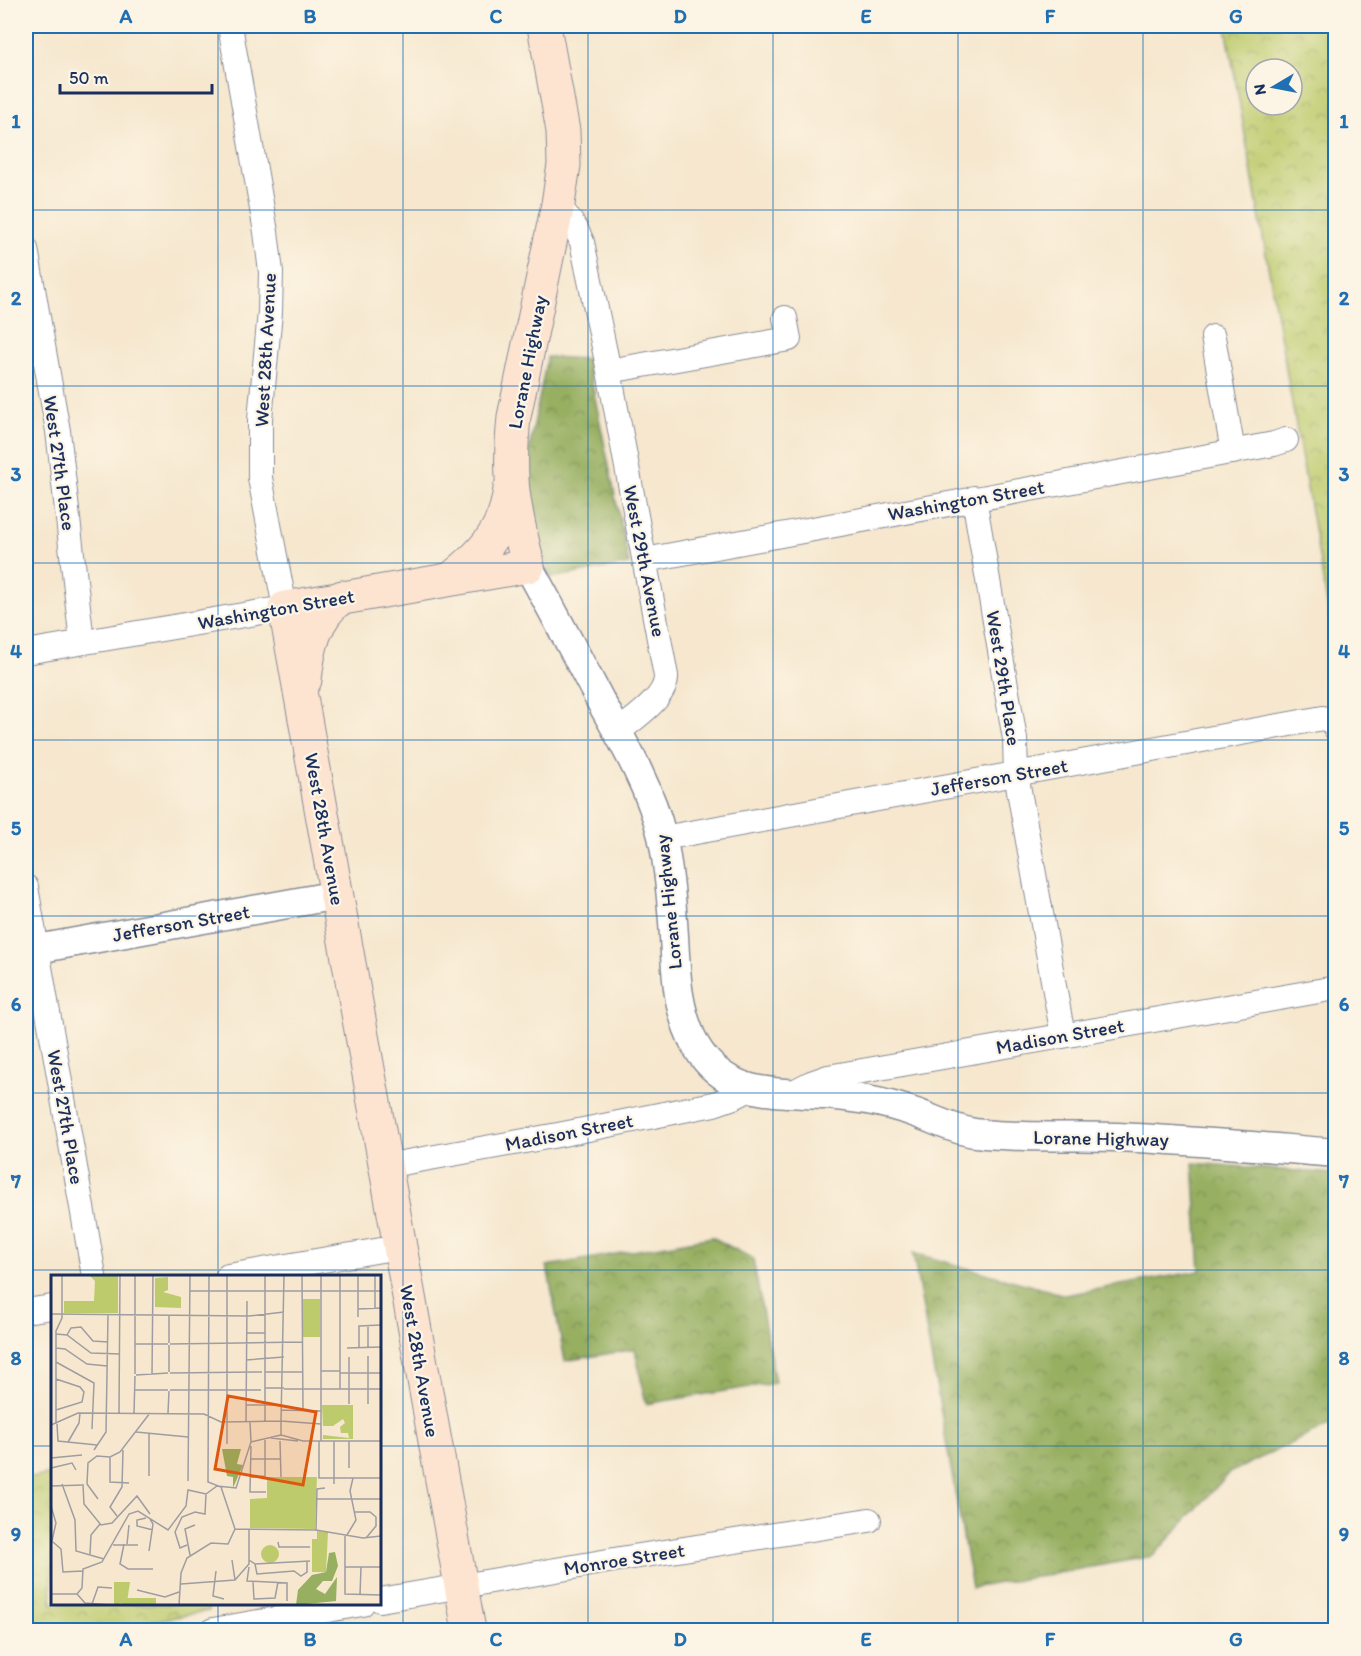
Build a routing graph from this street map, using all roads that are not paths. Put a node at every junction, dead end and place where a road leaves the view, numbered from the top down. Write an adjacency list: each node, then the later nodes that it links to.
1 (230, 26): 16 (street, West 28th Avenue)
2 (544, 26): 3 (main road, Lorane Highway)
3 (558, 204): 7 (street, West 29th Avenue); 10 (main road, Lorane Highway)
4 (26, 252): 17 (street, West 27th Place)
5 (785, 318): 7 (street)
6 (1213, 337): 9 (street)
7 (609, 371): 12 (street, West 29th Avenue)
8 (1286, 440): 9 (street, Washington Street)
9 (1233, 452): 11 (street, Washington Street)
10 (512, 479): 13 (main road, Lorane Highway); 14 (main road)
11 (974, 498): 12 (street, Washington Street); 22 (street, West 29th Place)
12 (645, 560): 21 (street, West 29th Avenue)
13 (528, 566): 14 (main road, Washington Street); 21 (street, Lorane Highway)
14 (452, 578): 15 (main road, Washington Street)
15 (342, 597): 16 (main road, Washington Street); 19 (main road)
16 (285, 608): 17 (street, Washington Street); 19 (main road, West 28th Avenue)
17 (82, 642): 18 (street, Washington Street)
18 (26, 652)
19 (302, 703): 25 (main road, West 28th Avenue)
20 (1334, 726): 22 (street, Jefferson Street)
21 (618, 732): 23 (street, Lorane Highway)
22 (1016, 774): 23 (street, Jefferson Street); 28 (street, West 29th Place)
23 (663, 838): 29 (street, Lorane Highway)
24 (26, 887): 26 (street, West 27th Place)
25 (337, 895): 26 (street, Jefferson Street); 32 (main road, West 28th Avenue)
26 (31, 950): 34 (street, West 27th Place)
27 (1335, 988): 28 (street, Madison Street)
28 (1063, 1036): 30 (street, Madison Street)
29 (750, 1089): 30 (street, Lorane Highway); 32 (street, Madison Street)
30 (788, 1095): 31 (street, Lorane Highway)
31 (1335, 1154)
32 (385, 1166): 33 (main road, West 28th Avenue)
33 (399, 1247): 35 (street); 39 (main road, West 28th Avenue)
34 (94, 1275)
35 (234, 1275)
36 (51, 1307): 37 (street)
37 (26, 1311)
38 (869, 1520): 39 (street, Monroe Street)
39 (460, 1586): 40 (street, Monroe Street); 43 (main road, West 28th Avenue)
40 (381, 1600)
41 (356, 1605): 42 (street)
42 (213, 1630)
43 (469, 1630)

